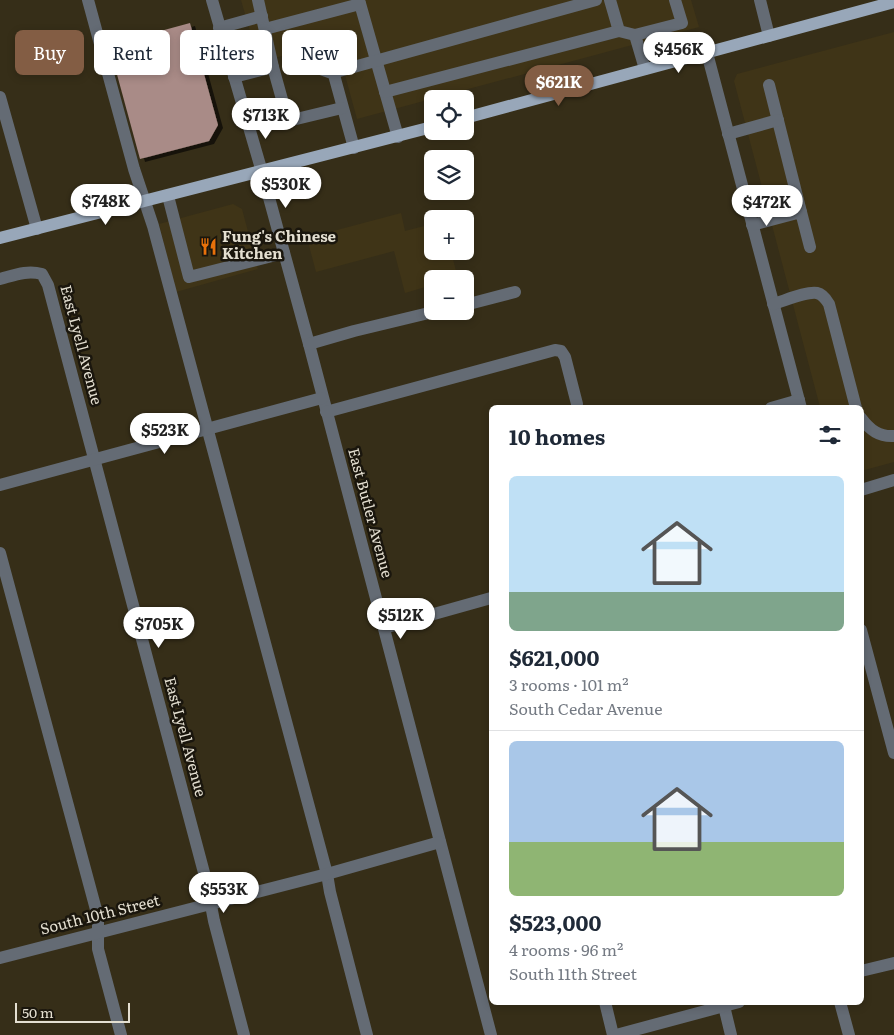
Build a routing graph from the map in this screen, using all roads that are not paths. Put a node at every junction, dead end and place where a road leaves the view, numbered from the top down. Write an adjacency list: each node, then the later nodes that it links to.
1 (88, 0): 37 (street)
2 (212, 0): 11 (street, East Butler Avenue)
3 (258, 0): 10 (street)
4 (596, 0): 17 (street)
5 (610, 0): 13 (street)
6 (675, 0): 14 (street)
7 (760, 0): 15 (street)
8 (360, 2): 12 (street); 17 (street)
9 (894, 2): 15 (main road)
10 (262, 16): 11 (street); 12 (street)
11 (220, 28): 22 (street, East Butler Avenue)
12 (265, 29): 18 (street)
13 (619, 31): 14 (street); 24 (street)
14 (635, 35): 20 (street)
15 (770, 36): 16 (main road)
16 (707, 53): 20 (main road); 32 (street)
17 (376, 60): 19 (street); 24 (street)
18 (273, 66): 22 (street); 26 (street)
19 (357, 66)
20 (645, 69): 29 (main road)
21 (333, 75): 27 (street)
22 (234, 77): 28 (street, East Butler Avenue)
23 (769, 85): 30 (street)
24 (385, 92): 33 (street)
25 (0, 97): 40 (street)
26 (284, 105): 27 (street); 28 (street)
27 (342, 108): 34 (street)
28 (245, 115): 35 (street, East Butler Avenue)
29 (474, 116)
30 (778, 120): 32 (street); 38 (street)
31 (424, 129): 33 (main road)
32 (728, 134): 39 (street)
33 (398, 136): 34 (main road)
34 (354, 148): 35 (main road)
35 (262, 172): 36 (main road); 43 (street, East Butler Avenue)
36 (168, 196): 37 (main road); 43 (street)
37 (145, 202): 40 (main road); 56 (street)
38 (801, 212): 39 (street); 42 (street)
39 (752, 225): 47 (street)
40 (36, 229): 41 (main road)
41 (0, 238)
42 (810, 247)
43 (284, 253): 49 (street, East Butler Avenue)
44 (0, 279): 58 (street, East Lyell Avenue)
45 (515, 292): 46 (street)
46 (474, 303)
47 (774, 304): 52 (street); 53 (street)
48 (424, 314): 49 (street)
49 (308, 344): 50 (street, East Butler Avenue)
50 (322, 398): 54 (street, East Butler Avenue); 56 (street)
51 (577, 404): 54 (street)
52 (800, 404)
53 (855, 405)
54 (326, 412): 64 (street, East Butler Avenue)
55 (864, 422): 57 (street)
56 (208, 430): 58 (street); 68 (street)
57 (894, 436)
58 (94, 460): 60 (street); 69 (street, East Lyell Avenue)
59 (894, 480): 61 (street)
60 (0, 485)
61 (864, 489)
62 (0, 553): 70 (street)
63 (489, 599): 64 (street)
64 (384, 628): 67 (street, East Butler Avenue)
65 (864, 641): 66 (street)
66 (894, 753)
67 (440, 842): 68 (street, South 10th Street); 81 (street, East Butler Avenue)
68 (327, 874): 69 (street, South 10th Street); 80 (street)
69 (211, 904): 70 (street, South 10th Street); 79 (street, East Lyell Avenue)
70 (99, 932): 71 (street, South 10th Street); 78 (street)
71 (0, 958)
72 (894, 962): 73 (street)
73 (864, 970)
74 (606, 1005): 82 (street)
75 (720, 1005): 82 (street)
76 (723, 1005): 83 (street)
77 (841, 1005): 84 (street)
78 (121, 1035)
79 (244, 1035)
80 (367, 1035)
81 (491, 1035)
82 (615, 1035)
83 (731, 1035)
84 (848, 1035)

